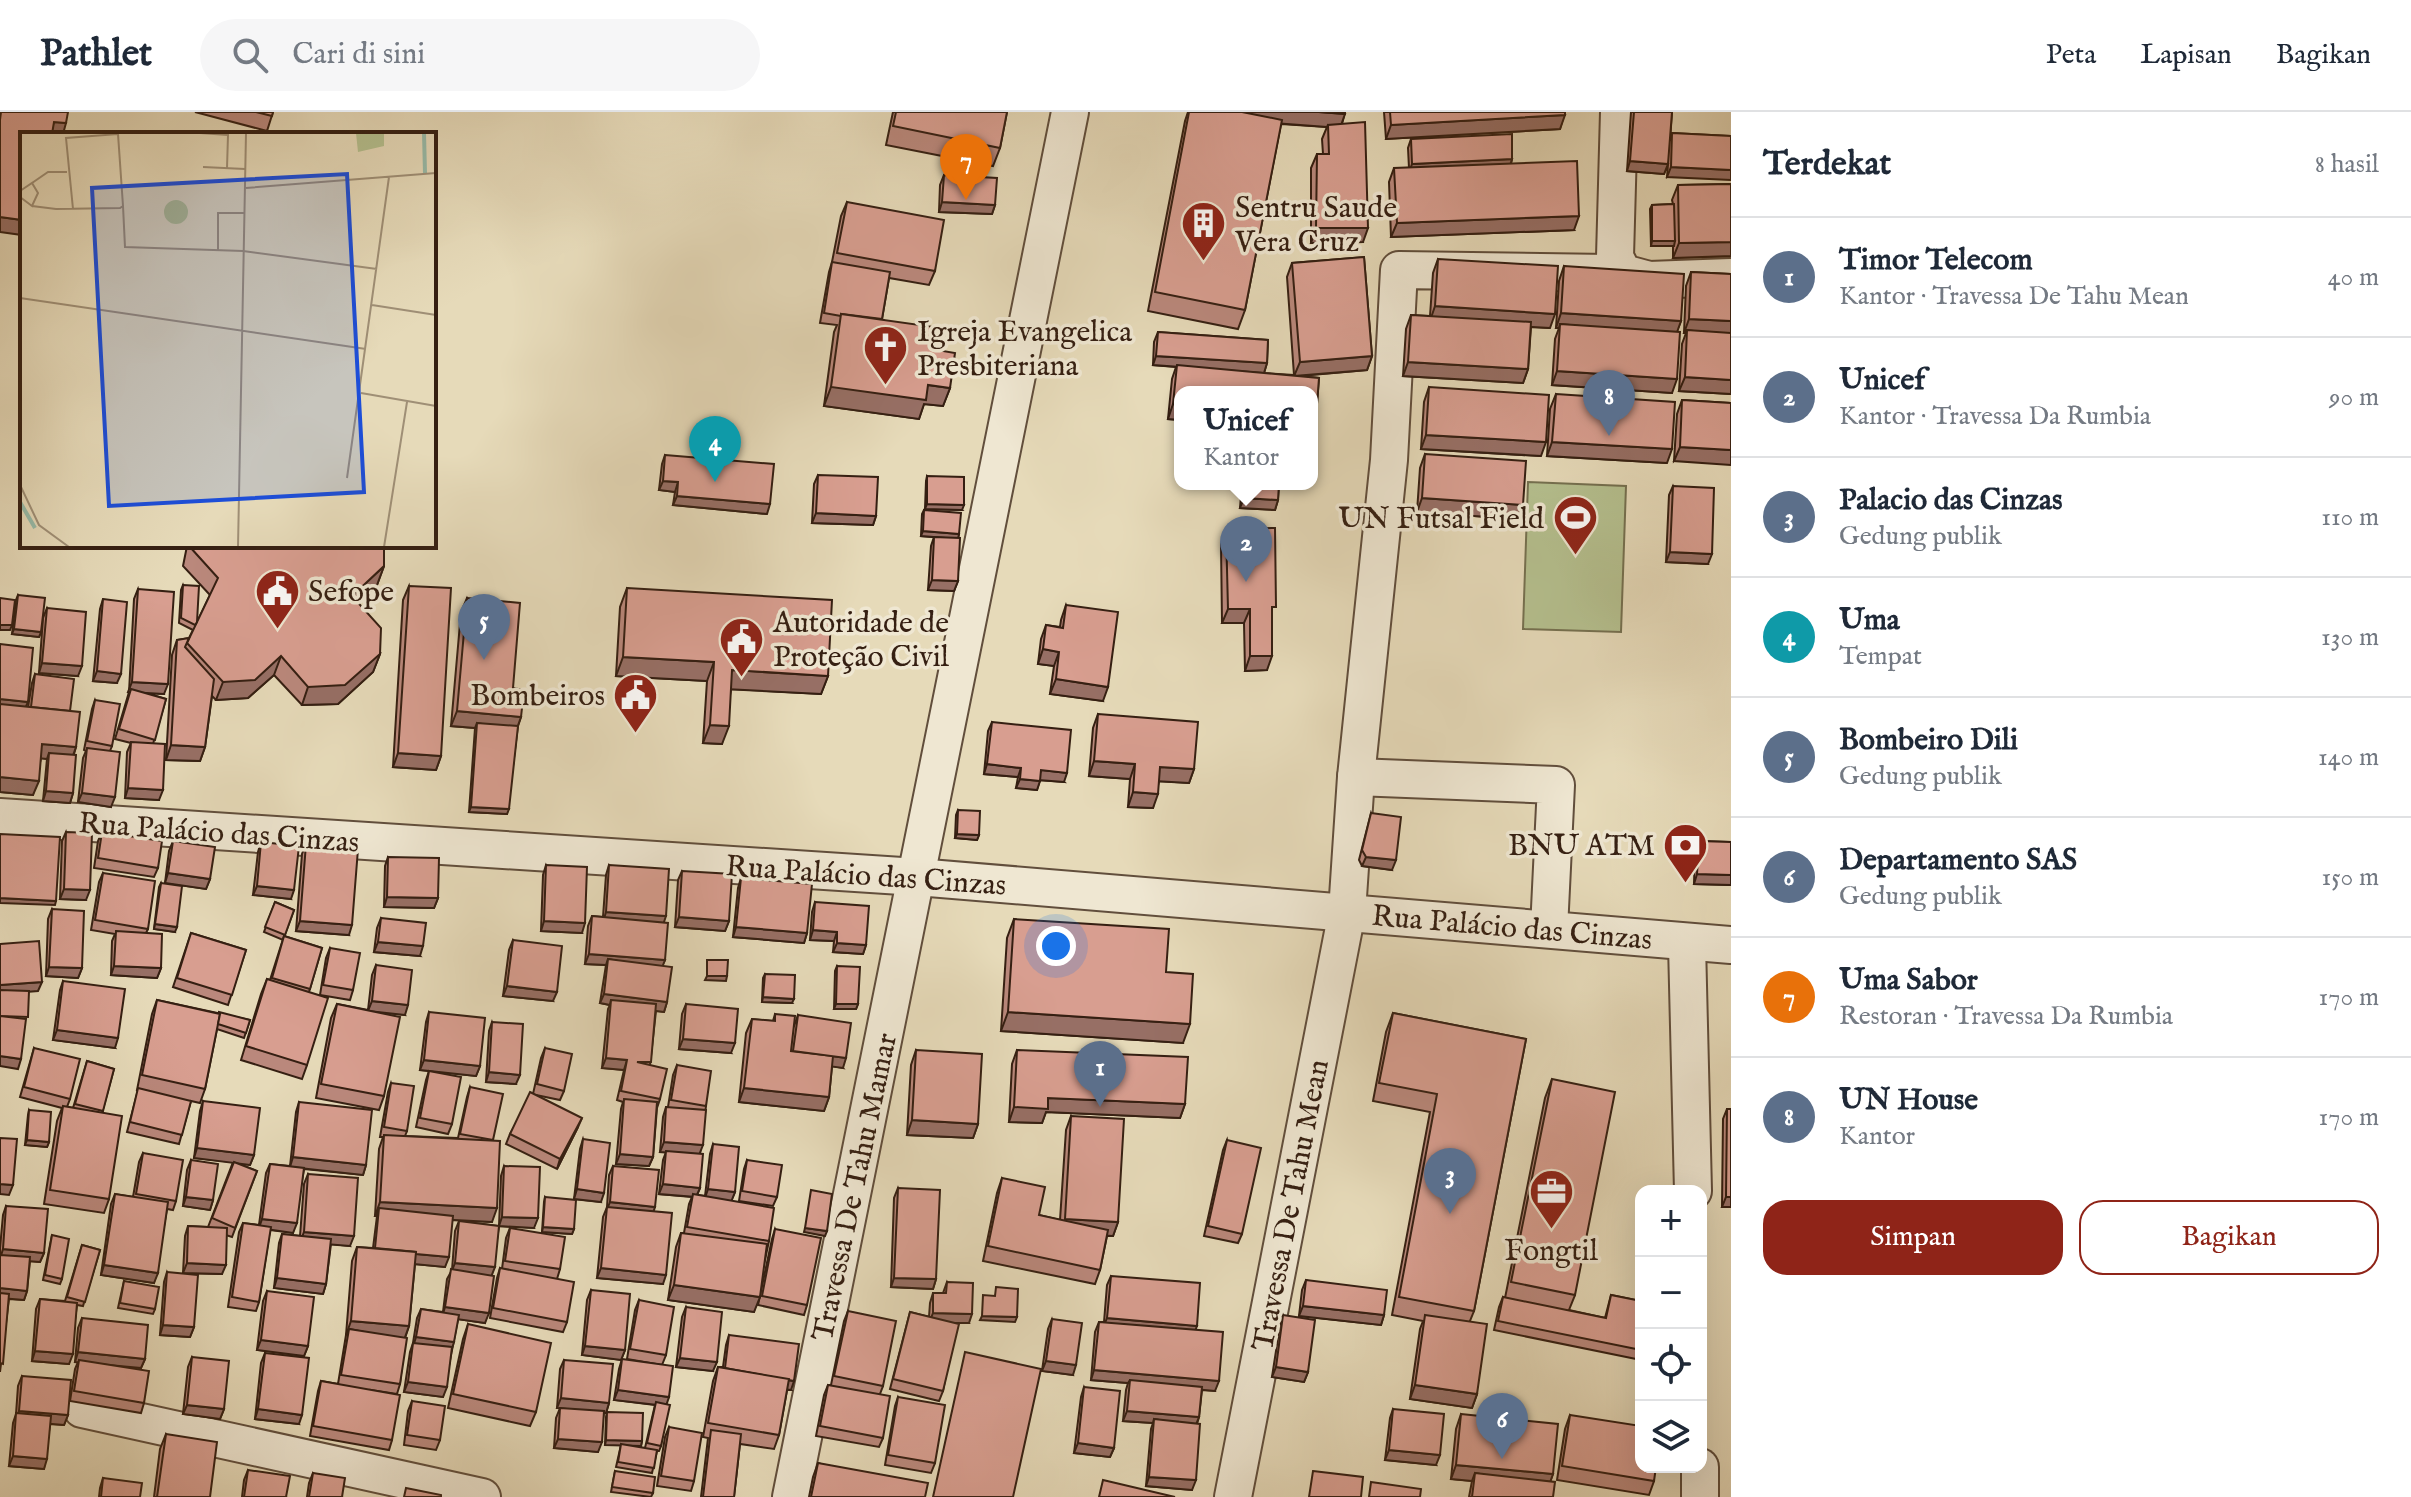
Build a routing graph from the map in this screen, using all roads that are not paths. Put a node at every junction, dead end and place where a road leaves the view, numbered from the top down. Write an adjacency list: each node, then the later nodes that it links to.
1 (1070, 112): 7 (street, Travessa De Tahu Mamar)
2 (1619, 112): 3 (street)
3 (1623, 273): 4 (street); 5 (street, Travessa De Tahu Mean)
4 (1731, 277)
5 (1356, 777): 8 (street, Travessa De Tahu Mean); 9 (street)
6 (0, 817): 7 (street, Rua Palácio das Cinzas)
7 (917, 877): 8 (street, Rua Palácio das Cinzas); 16 (street, Travessa De Tahu Mamar)
8 (1347, 912): 9 (street, Rua Palácio das Cinzas); 17 (street, Travessa De Tahu Mean)
9 (1549, 929): 10 (street, Rua Palácio das Cinzas)
10 (1687, 944): 11 (street, Rua Palácio das Cinzas); 12 (street)
11 (1731, 945)
12 (1693, 1185)
13 (82, 1409): 15 (street)
14 (1700, 1473): 18 (street)
15 (482, 1497)
16 (791, 1497)
17 (1233, 1497)
18 (1700, 1497)

